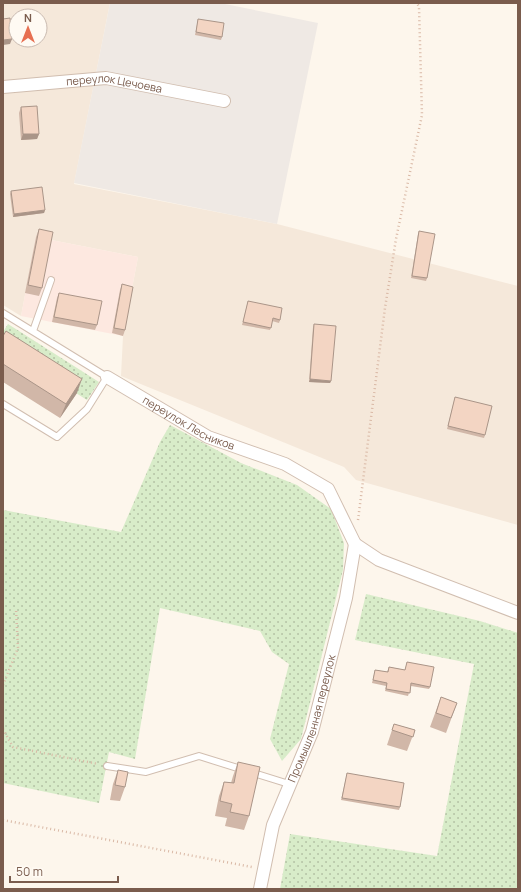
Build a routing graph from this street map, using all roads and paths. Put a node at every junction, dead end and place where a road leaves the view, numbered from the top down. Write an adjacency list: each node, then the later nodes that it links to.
1 (417, 3): 9 (path)
2 (3, 87): 3 (street, переулок Цечоева)
3 (224, 100)
4 (51, 280): 6 (lane)
5 (3, 313): 6 (lane, переулок Лесников)
6 (33, 331): 7 (lane, переулок Лесников)
7 (107, 376): 8 (lane); 10 (street, переулок Лесников)
8 (3, 404)
9 (358, 520)
10 (355, 544): 12 (street); 16 (street, Промышленная переулок)
11 (16, 609): 13 (path)
12 (518, 613)
13 (3, 685)
14 (3, 729): 15 (path)
15 (107, 766): 16 (lane)
16 (289, 784): 18 (street, Промышленная переулок)
17 (3, 820): 18 (path)
18 (264, 870): 19 (street, Промышленная переулок)
19 (260, 889)

